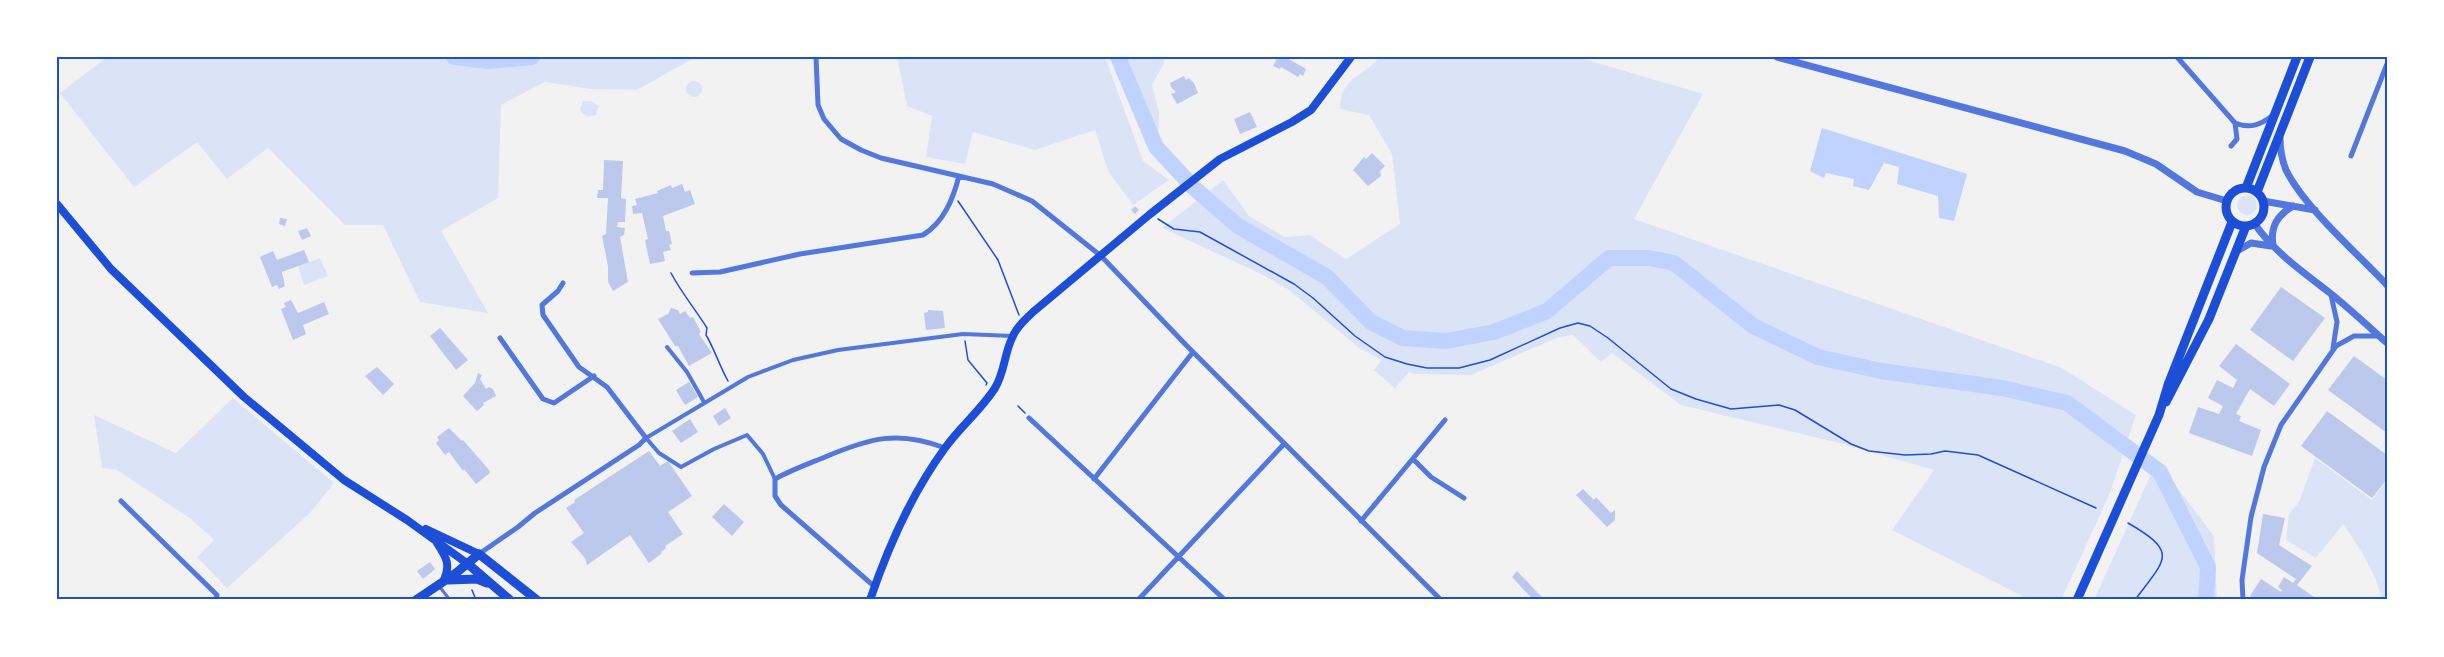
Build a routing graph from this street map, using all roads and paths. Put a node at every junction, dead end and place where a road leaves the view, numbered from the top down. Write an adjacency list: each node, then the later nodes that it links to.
1 (816, 57): 13 (street)
2 (1351, 57): 22 (main road)
3 (1777, 57): 17 (street)
4 (2177, 57): 9 (street)
5 (2296, 57): 8 (main road)
6 (2310, 57): 10 (main road)
7 (2387, 64): 12 (street)
8 (2273, 114): 9 (street); 14 (main road)
9 (2235, 123): 11 (street)
10 (2280, 135): 15 (main road); 21 (street)
11 (2231, 146)
12 (2351, 156)
13 (959, 176): 16 (street); 27 (street)
14 (2246, 188): 15 (main road); 17 (main road)
15 (2257, 192): 18 (main road)
16 (953, 196): 29 (street); 33 (path)
17 (2226, 201): 23 (main road)
18 (2263, 201): 20 (street); 24 (main road)
19 (57, 204): 59 (main road)
20 (2293, 206): 21 (street); 25 (street)
21 (2315, 210): 31 (street)
22 (1149, 215): 27 (main road); 58 (path)
23 (2232, 222): 24 (main road); 47 (main road)
24 (2250, 225): 25 (street); 26 (main road)
25 (2274, 247): 26 (street); 32 (street)
26 (2235, 252): 47 (main road)
27 (1101, 256): 35 (main road); 41 (street)
28 (671, 273): 43 (path)
29 (692, 273)
30 (563, 283): 42 (street)
31 (2387, 285)
32 (2331, 294): 36 (street); 40 (street)
33 (1018, 313)
34 (963, 334): 35 (street); 43 (street); 44 (path)
35 (1013, 336): 44 (main road)
36 (2379, 336): 38 (street); 40 (street)
37 (500, 338): 42 (street)
38 (2387, 343)
39 (667, 347): 45 (street)
40 (2332, 351): 82 (street)
41 (1193, 352): 51 (street); 55 (street)
42 (594, 376): 50 (street)
43 (732, 387): 45 (street)
44 (991, 393): 52 (main road)
45 (704, 402): 50 (street)
46 (1018, 406): 48 (path)
47 (2159, 415): 80 (main road)
48 (1029, 418): 55 (street)
49 (1445, 420): 53 (street)
50 (646, 438): 54 (street); 63 (street)
51 (1284, 444): 60 (street); 64 (street)
52 (945, 448): 54 (street); 69 (main road)
53 (1413, 459): 56 (street); 60 (street)
54 (775, 479): 69 (street)
55 (1094, 479): 64 (street)
56 (1464, 498)
57 (121, 501): 70 (street)
58 (2096, 508)
59 (407, 519): 62 (main road); 63 (main road)
60 (1361, 521): 79 (street)
61 (2128, 523): 81 (path)
62 (435, 539): 65 (main road); 66 (main road)
63 (479, 554): 65 (main road); 75 (main road)
64 (1179, 557): 77 (street); 78 (street)
65 (468, 564): 66 (main road); 68 (main road)
66 (441, 583): 68 (main road); 71 (main road); 72 (lane)
67 (470, 584): 73 (path)
68 (492, 585): 74 (main road)
69 (875, 587): 76 (main road)
70 (216, 600)
71 (416, 600)
72 (450, 600)
73 (476, 600)
74 (510, 600)
75 (537, 600)
76 (870, 600)
77 (1138, 600)
78 (1225, 600)
79 (1441, 600)
80 (2074, 600)
81 (2135, 600)
82 (2243, 600)

